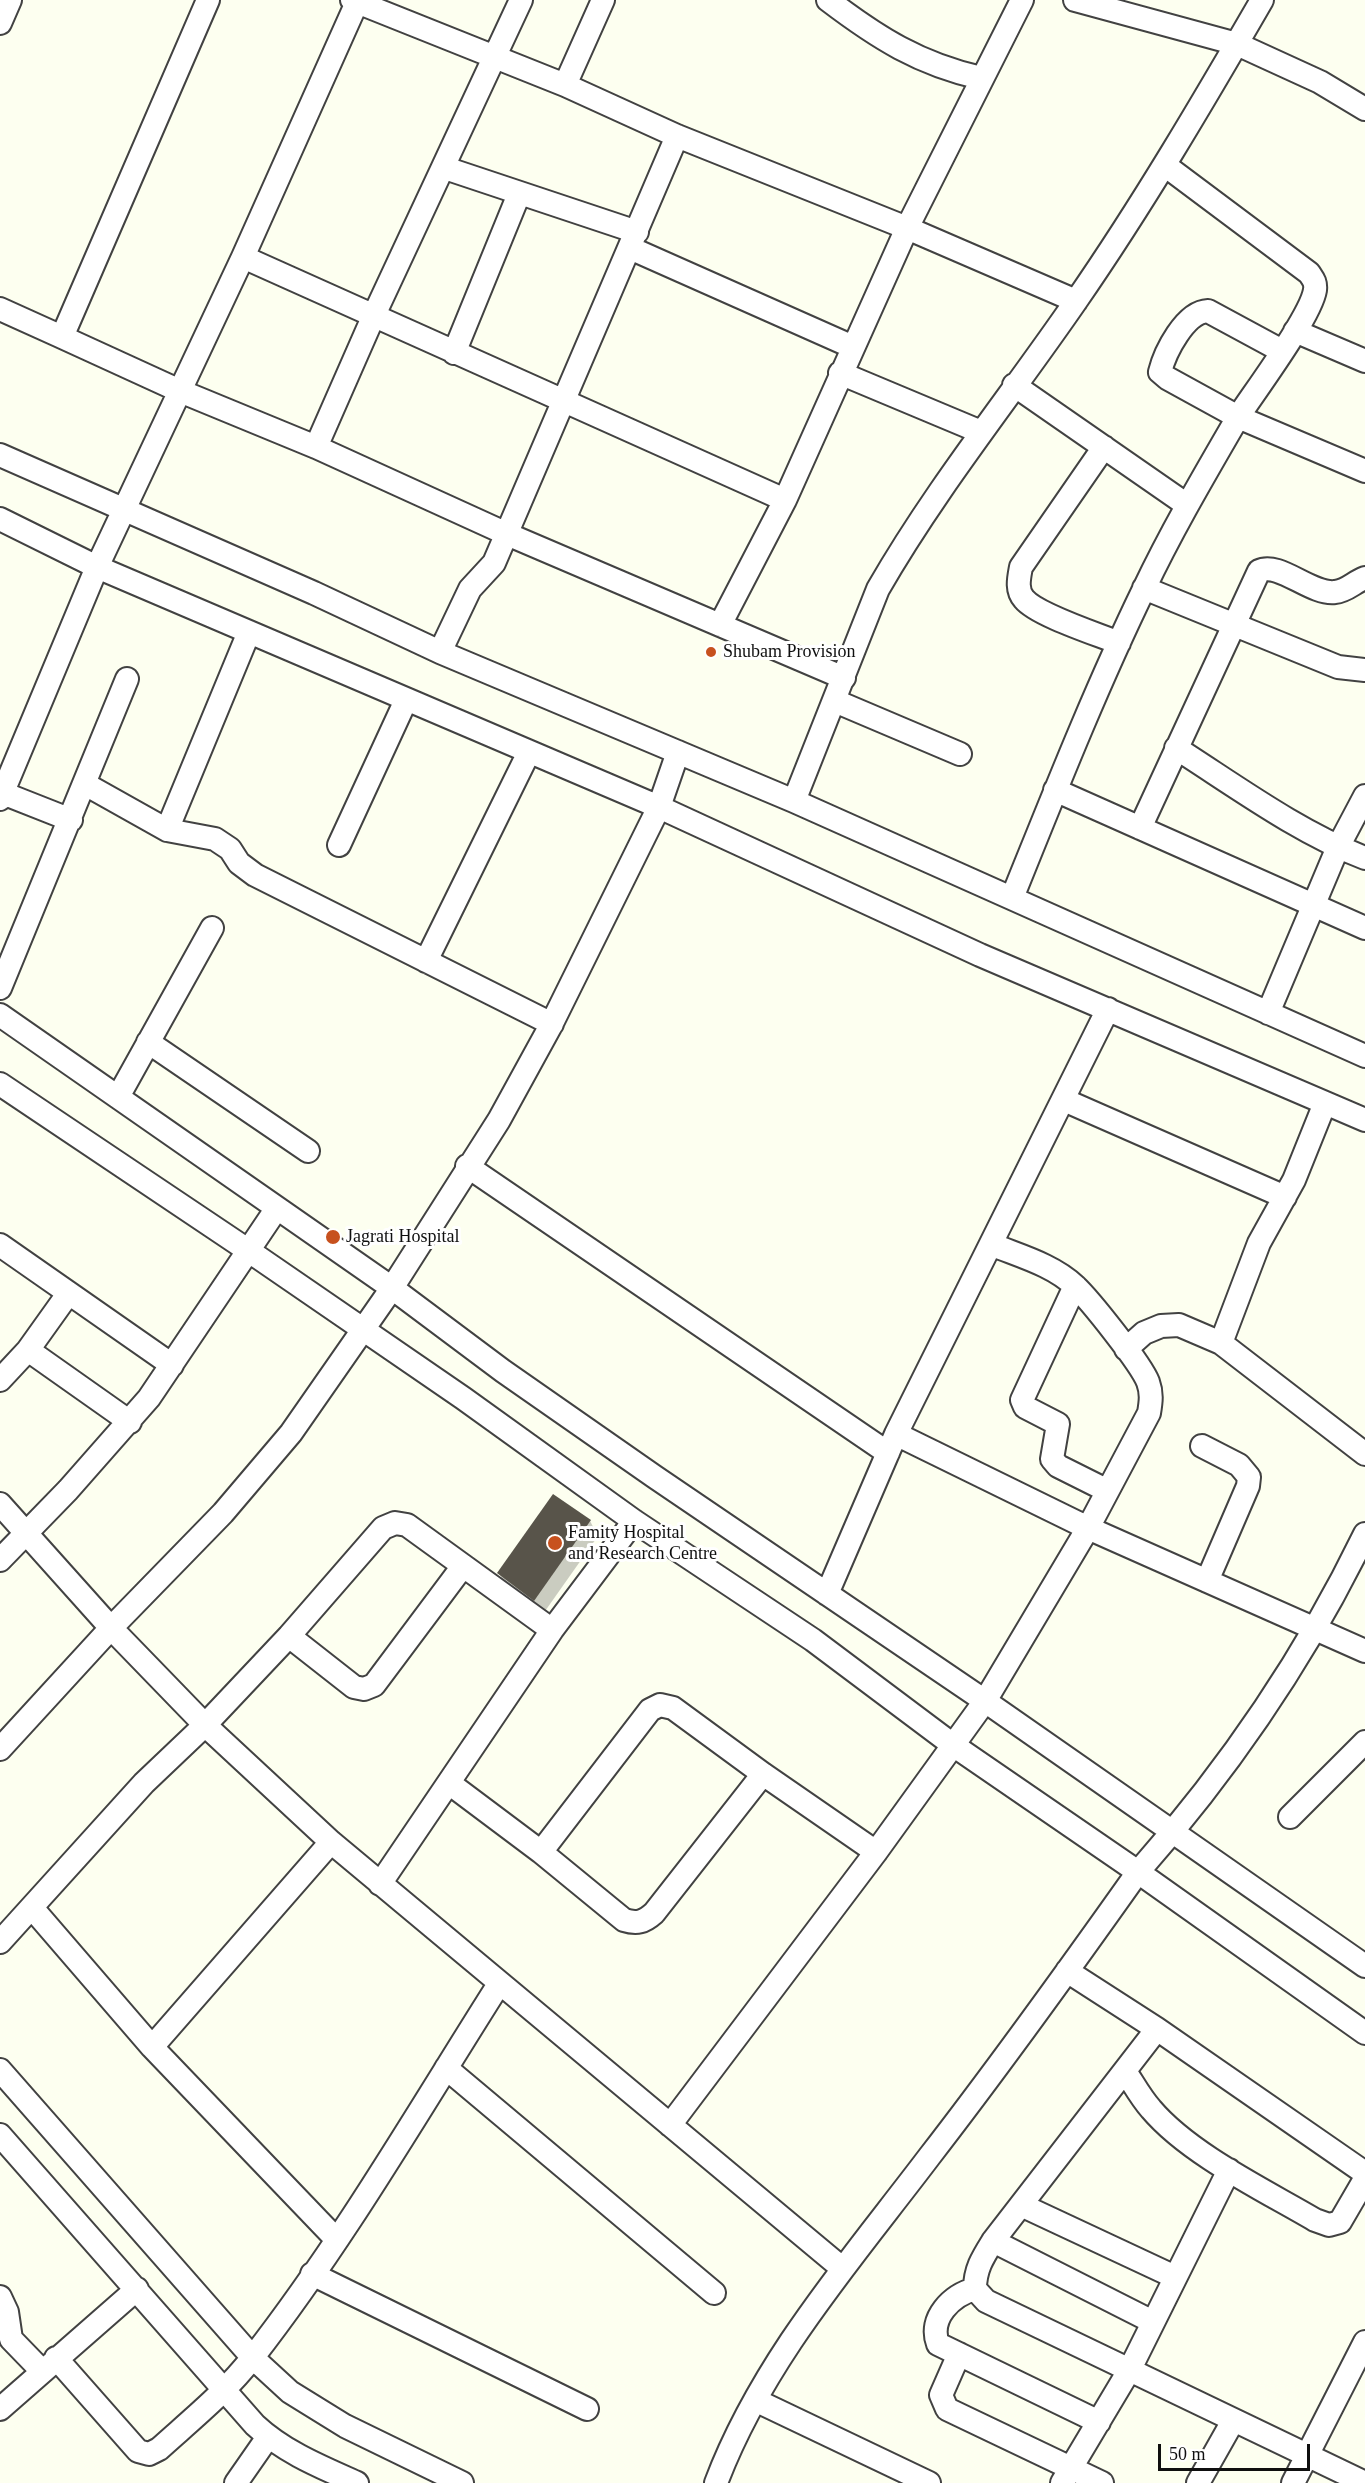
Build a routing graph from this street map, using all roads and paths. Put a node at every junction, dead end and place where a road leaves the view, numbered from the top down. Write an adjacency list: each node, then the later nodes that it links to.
1 (10, 0): 10 (street)
2 (208, 0): 27 (street)
3 (521, 0): 12 (street)
4 (603, 0): 14 (street)
5 (828, 0): 13 (street)
6 (1022, 0): 13 (street)
7 (1075, 0): 11 (street)
8 (1262, 0): 11 (street)
9 (356, 1): 12 (street); 22 (street)
10 (0, 23)
11 (1237, 44): 15 (street); 17 (street)
12 (494, 57): 14 (street); 18 (street)
13 (981, 78): 20 (street)
14 (565, 85): 16 (street)
15 (1365, 109)
16 (677, 136): 20 (street); 21 (street)
17 (1166, 166): 23 (street); 26 (street)
18 (445, 168): 19 (street); 25 (street)
19 (519, 194): 21 (street); 30 (street)
20 (907, 228): 23 (street); 28 (street)
21 (633, 240): 28 (street); 35 (street)
22 (243, 257): 25 (street); 34 (street)
23 (1076, 301): 33 (street)
24 (0, 309): 27 (street)
25 (374, 315): 30 (street); 38 (street)
26 (1295, 331): 29 (street); 31 (street)
27 (62, 336): 34 (street)
28 (853, 347): 32 (street)
29 (1282, 351): 36 (street); 36 (street)
30 (454, 353): 35 (street)
31 (1365, 361)
32 (840, 373): 37 (street); 42 (street)
33 (1014, 385): 37 (street); 39 (street)
34 (180, 391): 38 (street); 44 (street)
35 (565, 401): 42 (street); 46 (street)
36 (1238, 417): 41 (street); 43 (street)
37 (981, 432): 56 (street)
38 (316, 447): 46 (street)
39 (1104, 447): 43 (street); 53 (street)
40 (0, 455): 44 (street)
41 (1365, 471)
42 (785, 500): 50 (street)
43 (1187, 505): 49 (street)
44 (124, 510): 47 (street); 54 (street)
45 (0, 519): 47 (street)
46 (507, 534): 50 (street); 54 (street)
47 (97, 567): 52 (street); 66 (street)
48 (1365, 578): 51 (street)
49 (1144, 588): 51 (street); 53 (street)
50 (720, 625): 56 (street)
51 (1232, 625): 55 (street); 60 (street)
52 (249, 632): 58 (street); 72 (street)
53 (1119, 643): 65 (street)
54 (440, 652): 62 (street)
55 (1365, 670)
56 (844, 678): 59 (street)
57 (127, 679): 64 (street)
58 (406, 700): 61 (street); 73 (street)
59 (835, 700): 63 (street); 68 (street)
60 (1176, 748): 71 (street); 74 (street)
61 (530, 752): 69 (street); 80 (street)
62 (678, 752): 68 (street); 69 (street)
63 (960, 754)
64 (85, 784): 70 (street); 72 (street)
65 (1055, 790): 71 (street); 76 (street)
66 (1, 795): 70 (street)
67 (1365, 796): 74 (street)
68 (794, 801): 76 (street)
69 (659, 807): 82 (street); 85 (street)
70 (71, 820): 81 (street)
71 (1140, 828): 77 (street)
72 (167, 830): 80 (street)
73 (339, 845)
74 (1338, 847): 75 (street); 77 (street)
75 (1365, 858)
76 (1012, 898): 83 (street)
77 (1315, 905): 78 (street); 83 (street)
78 (1365, 927)
79 (212, 928): 86 (street)
80 (426, 961): 85 (street)
81 (0, 988)
82 (1108, 1010): 90 (street); 91 (street)
83 (1268, 1013): 87 (street)
84 (0, 1015): 89 (street)
85 (552, 1024): 94 (street)
86 (148, 1042): 89 (street); 93 (street)
87 (1365, 1056)
88 (0, 1084): 99 (street)
89 (118, 1097): 96 (street)
90 (1064, 1100): 95 (street); 98 (street)
91 (1326, 1102): 92 (street); 95 (street)
92 (1365, 1120)
93 (308, 1151)
94 (468, 1166): 101 (street); 110 (street)
95 (1285, 1197): 104 (street)
96 (277, 1208): 99 (street); 101 (street)
97 (0, 1245): 102 (street)
98 (993, 1245): 100 (street); 110 (street)
99 (249, 1251): 103 (street); 107 (street)
100 (1075, 1286): 105 (street); 113 (street)
101 (392, 1288): 103 (street); 122 (street)
102 (68, 1294): 106 (street); 107 (street)
103 (363, 1330): 115 (street); 123 (street)
104 (1221, 1343): 105 (street); 112 (street)
105 (1126, 1349): 113 (street)
106 (28, 1350): 108 (street); 109 (street)
107 (172, 1365): 109 (street)
108 (0, 1380)
109 (130, 1422): 117 (street)
110 (892, 1444): 116 (street); 122 (street)
111 (1202, 1446): 121 (street)
112 (1365, 1454)
113 (1106, 1490): 116 (street)
114 (0, 1504): 117 (street)
115 (634, 1521): 124 (street); 130 (street)
116 (1088, 1528): 121 (street); 128 (street)
117 (27, 1532): 119 (street); 123 (street)
118 (1365, 1534): 125 (street)
119 (0, 1560)
120 (463, 1566): 124 (street); 126 (street); 126 (street)
121 (1207, 1581): 125 (street)
122 (827, 1594): 128 (street)
123 (111, 1628): 129 (street); 132 (street)
124 (552, 1630): 134 (street)
125 (1316, 1630): 127 (street); 136 (street)
126 (289, 1636): 129 (street)
127 (1365, 1651)
128 (985, 1701): 130 (street); 136 (street)
129 (205, 1725): 137 (street); 142 (street)
130 (953, 1745): 139 (street); 140 (street)
131 (1363, 1748): 135 (street)
132 (0, 1749)
133 (763, 1774): 138 (street); 138 (street); 139 (street)
134 (449, 1783): 138 (street); 141 (street)
135 (1290, 1817)
136 (1174, 1832): 140 (street); 144 (street)
137 (331, 1842): 141 (street); 149 (street)
138 (541, 1852)
139 (876, 1852): 153 (street)
140 (1138, 1872): 145 (street); 148 (street)
141 (380, 1884): 146 (street)
142 (33, 1909): 143 (street); 149 (street)
143 (0, 1942)
144 (1362, 1957)
145 (1067, 1971): 147 (street); 161 (street)
146 (499, 1984): 150 (street); 153 (street)
147 (1157, 2029): 152 (street); 156 (street)
148 (1365, 2032)
149 (152, 2047): 159 (street)
150 (446, 2068): 159 (street); 166 (street)
151 (0, 2070): 171 (street)
152 (1125, 2071): 155 (street); 158 (street)
153 (669, 2125): 161 (street)
154 (4, 2146): 164 (street)
155 (1229, 2170): 157 (street); 163 (street)
156 (1365, 2173)
157 (1365, 2179)
158 (1021, 2205): 160 (street); 163 (street)
159 (337, 2240): 162 (street)
160 (993, 2241): 165 (street); 168 (street)
161 (843, 2270): 175 (street)
162 (312, 2274): 171 (street); 177 (street)
163 (1175, 2277): 168 (street)
164 (137, 2289): 172 (street); 174 (street)
165 (975, 2289): 170 (street); 173 (street)
166 (714, 2293)
167 (0, 2297): 172 (street)
168 (1153, 2322): 173 (street)
169 (1365, 2342): 181 (street)
170 (959, 2354): 179 (street); 183 (street)
171 (253, 2358): 174 (street); 186 (street)
172 (49, 2365): 174 (street); 176 (street)
173 (1130, 2369): 178 (street); 179 (street)
174 (225, 2389): 180 (street)
175 (755, 2400): 182 (street); 187 (street)
176 (0, 2409)
177 (587, 2409)
178 (1233, 2421): 181 (street); 190 (street)
179 (1099, 2422): 183 (street)
180 (268, 2437): 184 (street); 185 (street)
181 (1307, 2457): 191 (street); 192 (street)
182 (890, 2475): 188 (street)
183 (1067, 2475): 189 (street)
184 (236, 2483)
185 (357, 2483)
186 (462, 2483)
187 (716, 2483)
188 (929, 2483)
189 (1102, 2483)
190 (1198, 2483)
191 (1293, 2483)
192 (1365, 2483)

